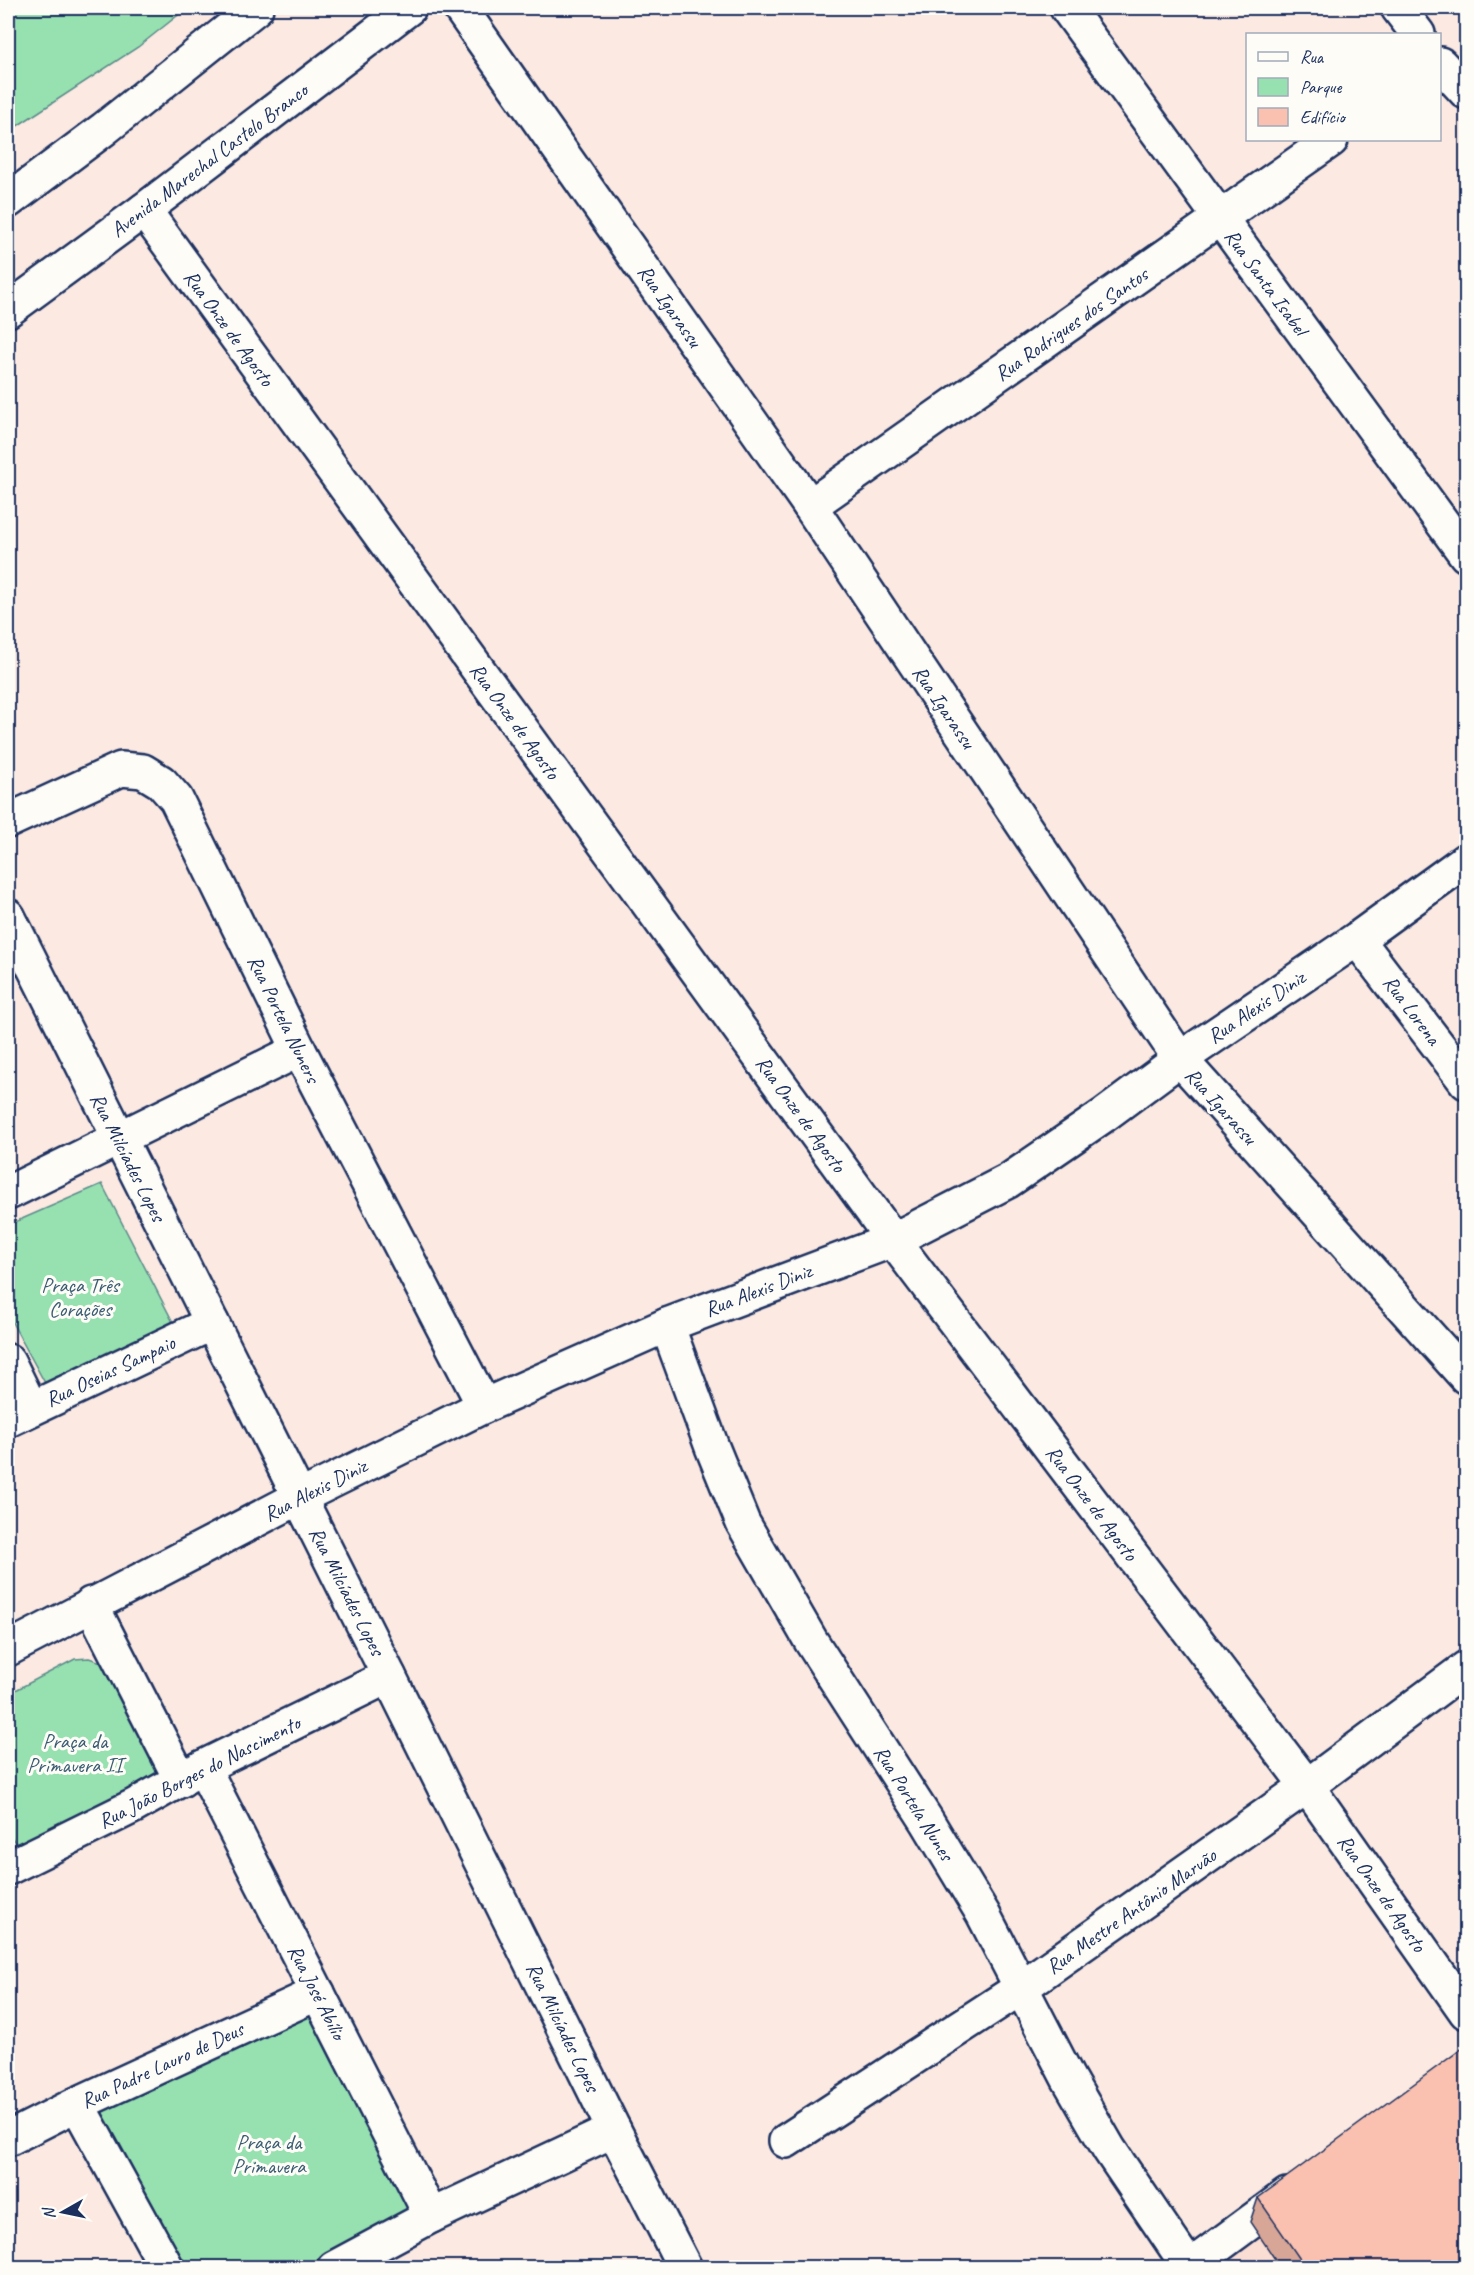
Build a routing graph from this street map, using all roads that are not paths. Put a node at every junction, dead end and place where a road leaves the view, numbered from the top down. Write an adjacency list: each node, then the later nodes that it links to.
1 (256, 8): 10 (street)
2 (409, 8): 11 (street, Avenida Marechal Castelo Branco)
3 (460, 8): 14 (street, Rua Igarassu)
4 (1067, 8): 12 (street, Rua Santa Isabel)
5 (1398, 8): 6 (street)
6 (1417, 33)
7 (1441, 65): 8 (street)
8 (1467, 92)
9 (1330, 141): 12 (street, Rua Rodrigues dos Santos)
10 (8, 201)
11 (144, 210): 13 (street, Avenida Marechal Castelo Branco); 25 (street, Rua Onze de Agosto)
12 (1220, 220): 14 (street, Rua Rodrigues dos Santos); 15 (street, Rua Santa Isabel)
13 (8, 310)
14 (810, 506): 21 (street, Rua Igarassu)
15 (1467, 555)
16 (8, 821): 20 (street, Rua Portela Nuners)
17 (1467, 860): 19 (street, Rua Alexis Diniz)
18 (8, 916): 23 (street, Rua Milcíades Lopes)
19 (1357, 939): 21 (street, Rua Alexis Diniz); 22 (street, Rua Lorena)
20 (299, 1050): 23 (street); 30 (street, Rua Portela Nuners)
21 (1180, 1059): 25 (street, Rua Alexis Diniz); 29 (street, Rua Igarassu)
22 (1467, 1082)
23 (118, 1138): 24 (street); 26 (street, Rua Milcíades Lopes)
24 (8, 1193)
25 (893, 1240): 27 (street, Rua Alexis Diniz); 38 (street, Rua Onze de Agosto)
26 (212, 1323): 31 (street, Rua Oseias Sampaio); 32 (street, Rua Milcíades Lopes)
27 (667, 1325): 30 (street, Rua Alexis Diniz); 40 (street, Rua Portela Nunes)
28 (8, 1361): 31 (street)
29 (1467, 1377)
30 (484, 1406): 32 (street, Rua Alexis Diniz)
31 (19, 1414)
32 (300, 1497): 33 (street, Rua Alexis Diniz); 36 (street, Rua Milcíades Lopes)
33 (91, 1604): 34 (street, Rua Alexis Diniz); 37 (street, Rua José Abílio)
34 (8, 1649)
35 (1467, 1668): 38 (street, Rua Mestre Antônio Marvão)
36 (389, 1676): 37 (street, Rua João Borges do Nascimento); 44 (street, Rua Milcíades Lopes)
37 (192, 1774): 39 (street, Rua João Borges do Nascimento); 41 (street, Rua José Abílio)
38 (1307, 1786): 40 (street, Rua Mestre Antônio Marvão); 42 (street, Rua Onze de Agosto)
39 (8, 1868)
40 (1022, 1987): 46 (street, Rua Mestre Antônio Marvão); 49 (street, Rua Portela Nunes)
41 (318, 1993): 43 (street, Rua Padre Lauro de Deus); 48 (street, Rua José Abílio)
42 (1467, 2012)
43 (77, 2104): 45 (street, Rua Padre Lauro de Deus); 50 (street)
44 (614, 2130): 48 (street); 52 (street, Rua Milcíades Lopes)
45 (8, 2139)
46 (786, 2141)
47 (1306, 2180): 49 (street)
48 (431, 2216): 51 (street)
49 (1188, 2267)
50 (166, 2268)
51 (334, 2268)
52 (685, 2268)

